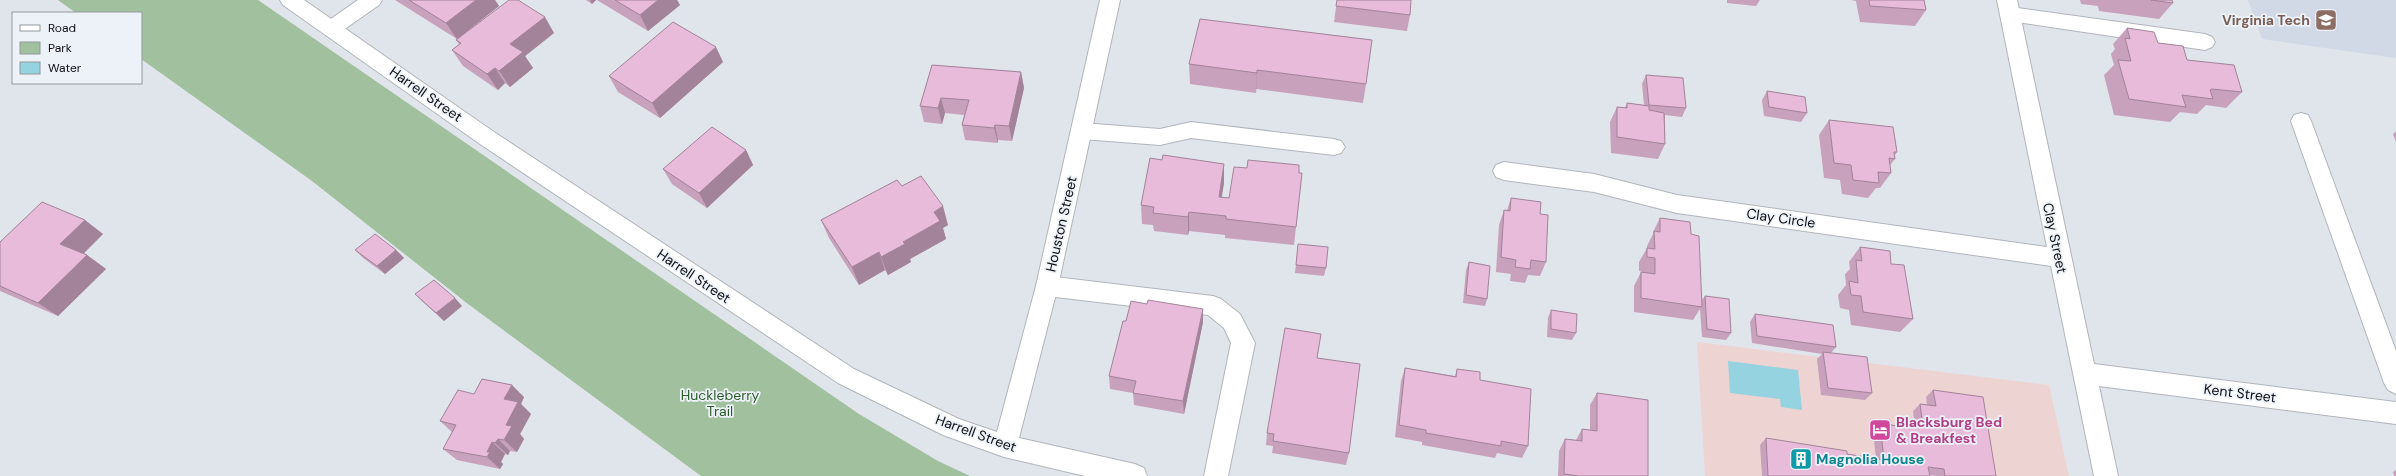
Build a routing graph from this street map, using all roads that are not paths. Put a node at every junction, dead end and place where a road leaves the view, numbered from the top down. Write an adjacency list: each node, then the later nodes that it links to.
1 (290, 0): 5 (street, Harrell Street)
2 (372, 0): 5 (street)
3 (1110, 0): 8 (street, Houston Street)
4 (2008, 7): 6 (street); 11 (street, Clay Street)
5 (332, 28): 16 (street, Harrell Street)
6 (2205, 42)
7 (2301, 121): 14 (street)
8 (1082, 130): 9 (street); 12 (street, Houston Street)
9 (1334, 147)
10 (1504, 171): 11 (street, Clay Circle)
11 (2059, 258): 13 (street, Clay Street)
12 (1047, 286): 16 (street, Houston Street); 18 (street)
13 (2083, 373): 15 (street, Kent Street); 19 (street, Clay Street)
14 (2396, 383)
15 (2396, 413)
16 (1004, 446): 17 (street, Harrell Street)
17 (1135, 476)
18 (1216, 476)
19 (2106, 476)

